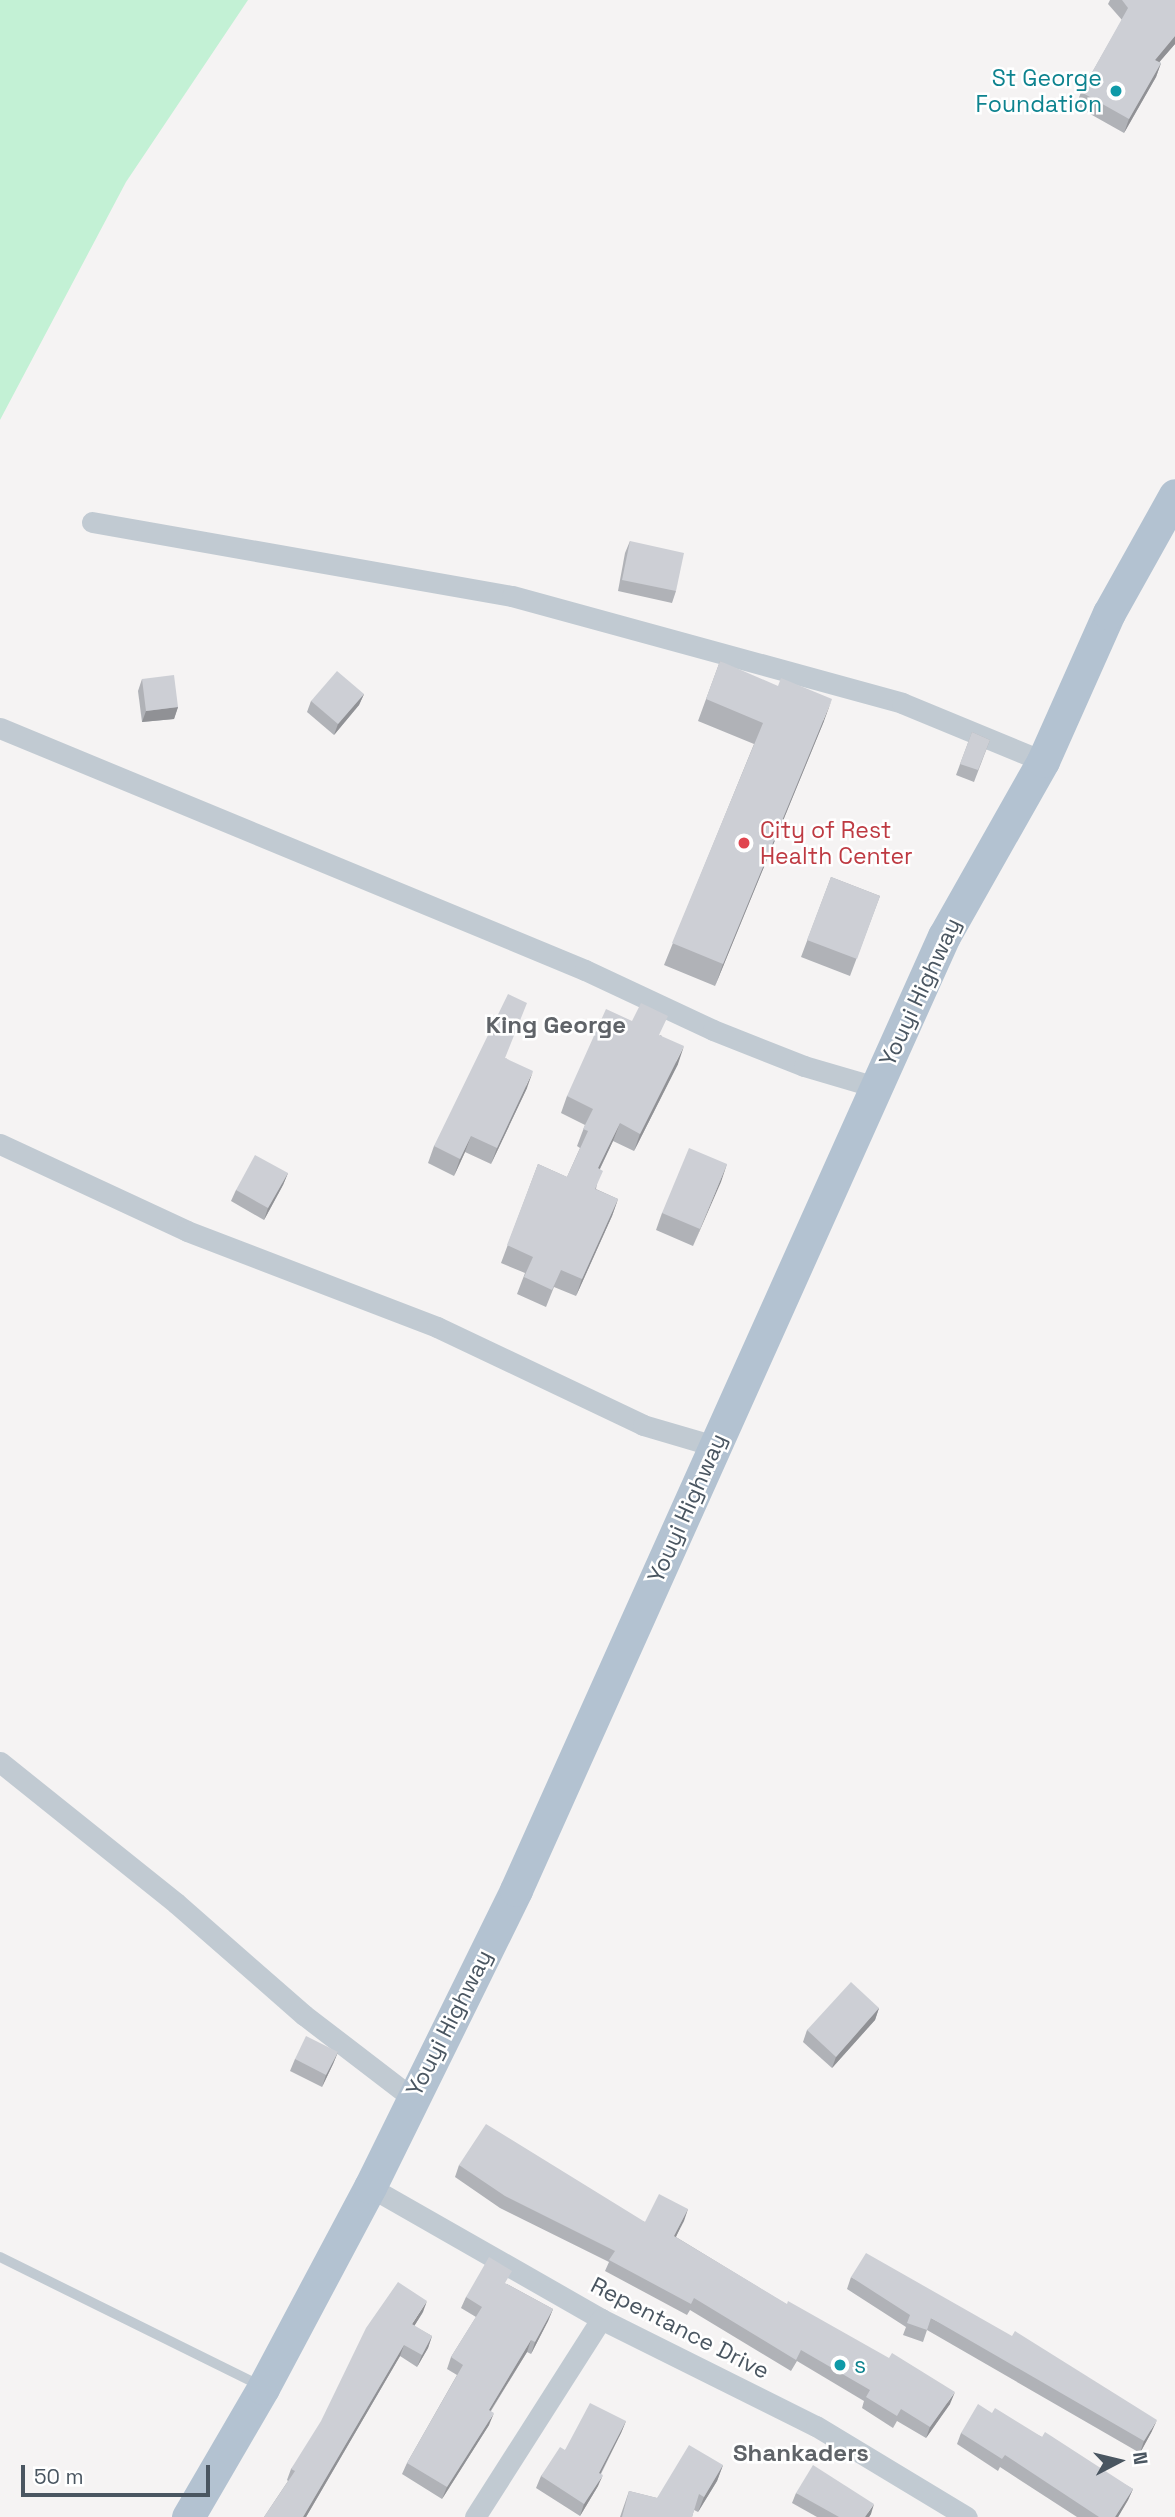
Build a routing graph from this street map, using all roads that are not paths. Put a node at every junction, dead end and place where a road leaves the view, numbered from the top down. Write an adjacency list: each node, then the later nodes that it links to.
1 (1175, 495): 4 (main road, Youyi Highway)
2 (92, 522): 4 (street)
3 (0, 728): 5 (street)
4 (1043, 761): 5 (main road, Youyi Highway)
5 (876, 1087): 7 (main road, Youyi Highway)
6 (0, 1144): 7 (street)
7 (715, 1446): 9 (main road, Youyi Highway)
8 (0, 1762): 9 (street)
9 (412, 2098): 10 (main road, Youyi Highway)
10 (370, 2187): 12 (street, Repentance Drive); 13 (main road, Youyi Highway)
11 (0, 2257): 13 (lane)
12 (601, 2319): 15 (street); 16 (street, Repentance Drive)
13 (263, 2388): 14 (main road, Youyi Highway)
14 (188, 2517)
15 (475, 2517)
16 (967, 2517)

